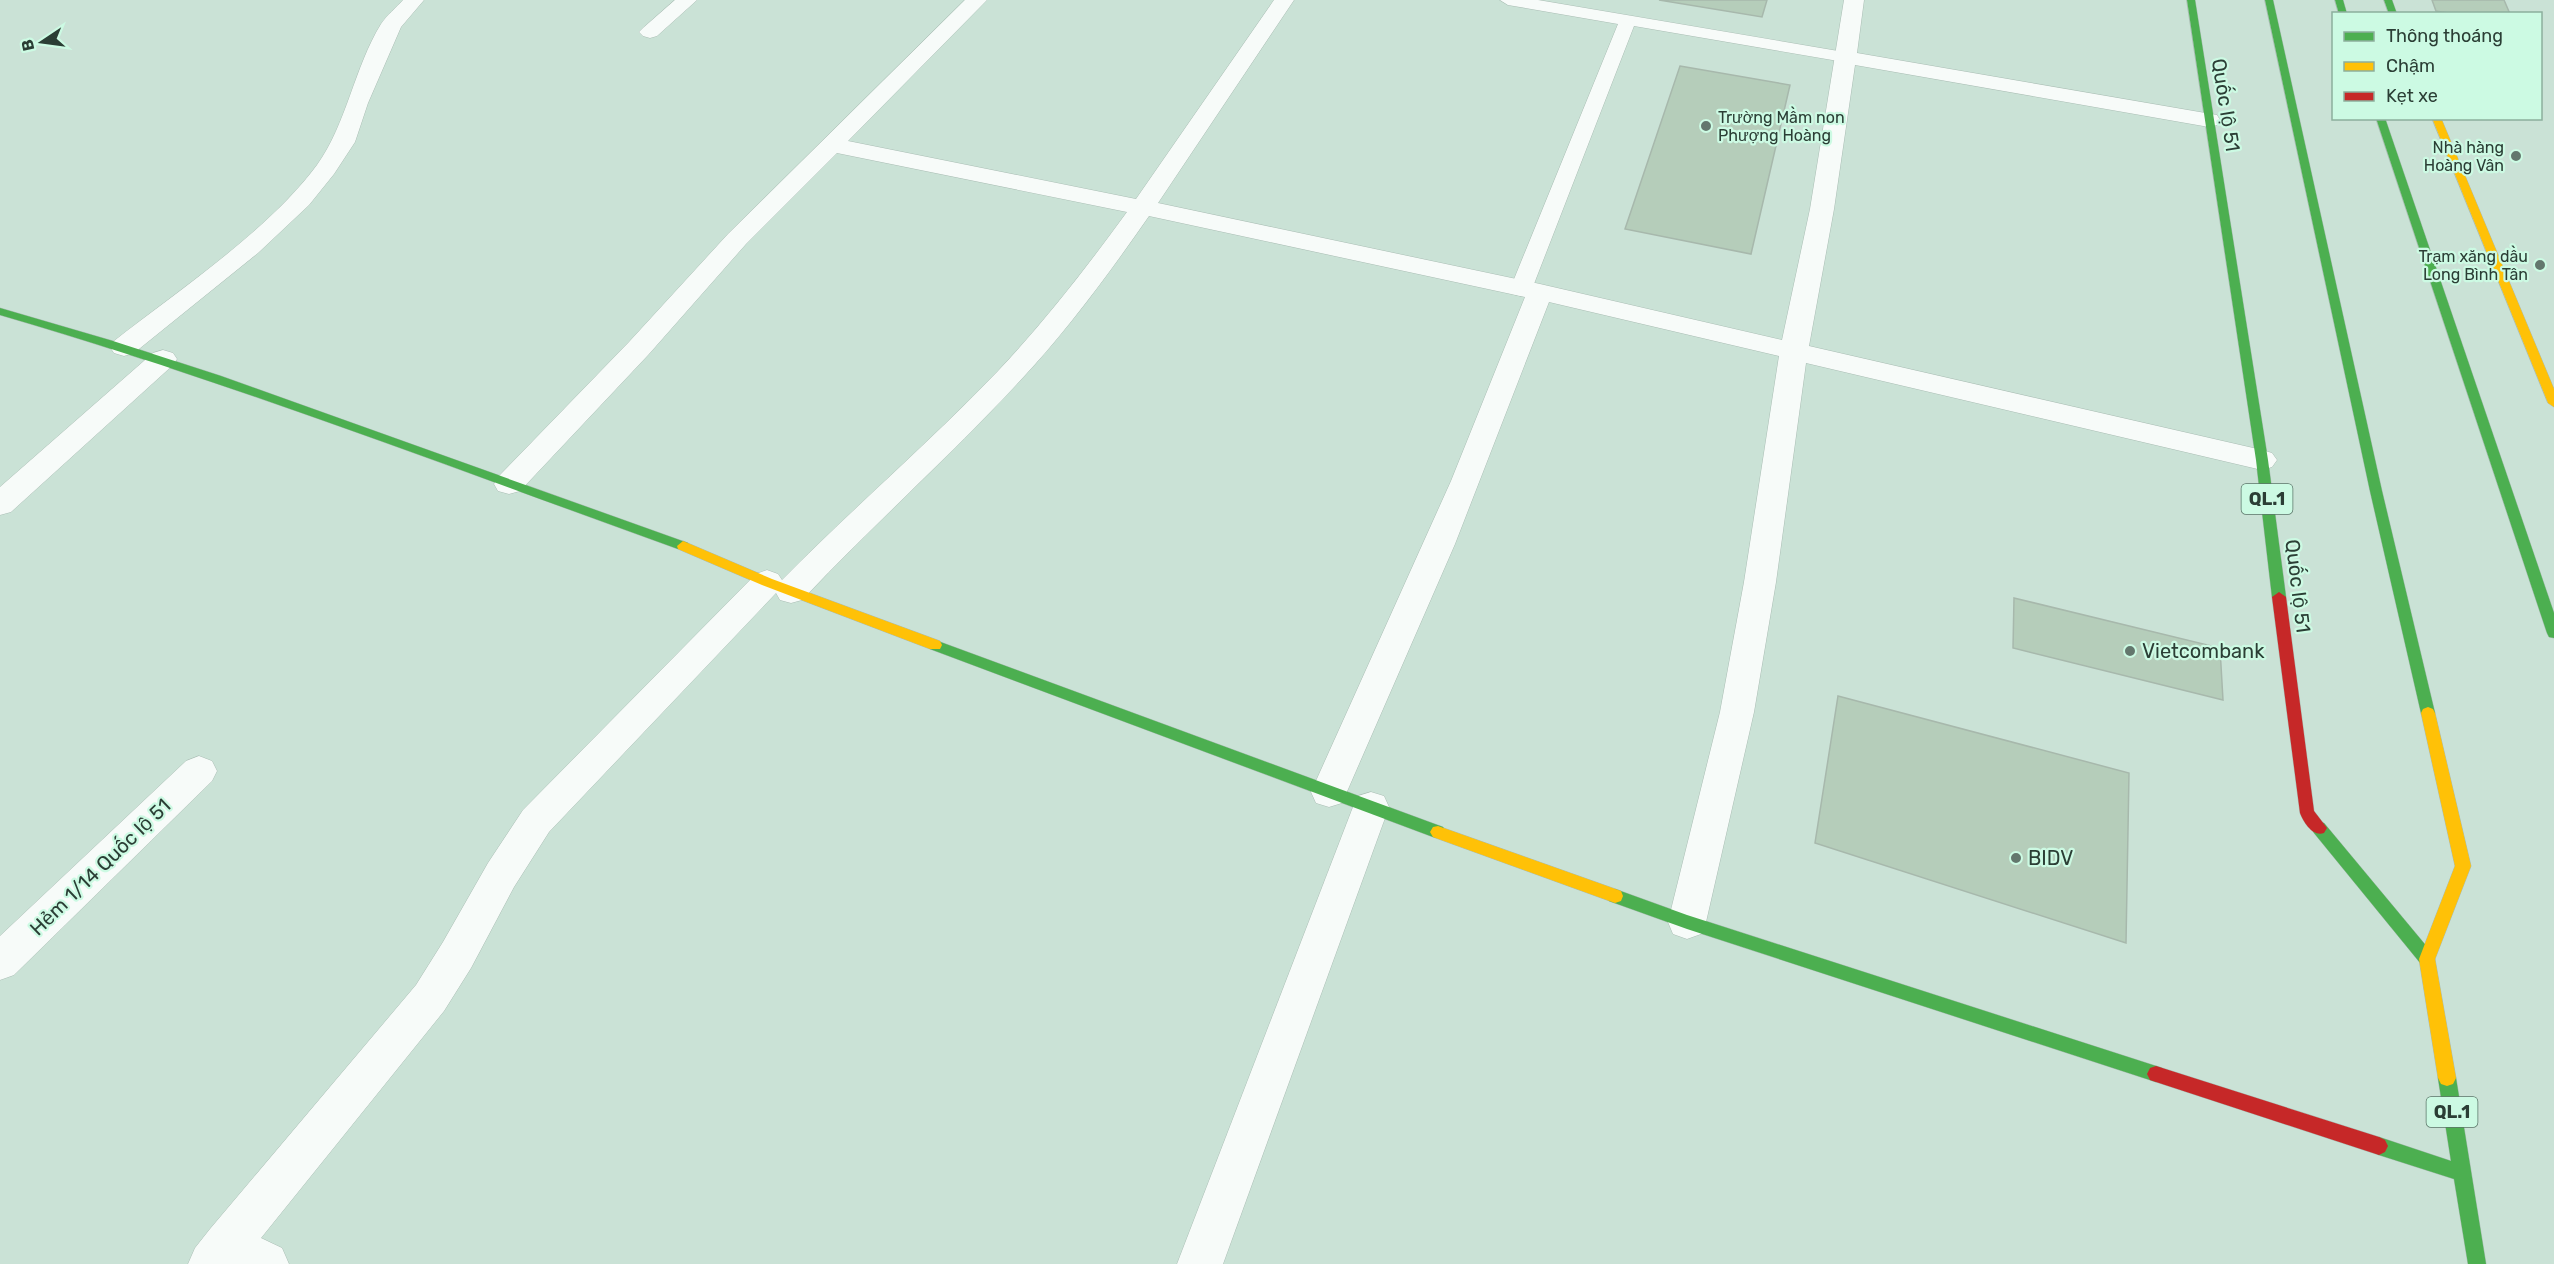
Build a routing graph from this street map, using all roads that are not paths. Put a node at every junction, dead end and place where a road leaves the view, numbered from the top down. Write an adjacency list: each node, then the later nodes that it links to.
1 (414, 0): 19 (street)
2 (687, 0): 10 (street)
3 (977, 0): 15 (street)
4 (1284, 0): 16 (street)
5 (1508, 0): 9 (lane)
6 (1854, 0): 11 (street)
7 (2191, 0): 12 (main road, Quốc lộ 51 / QL.1)
8 (2269, 0): 32 (main road)
9 (1628, 20): 11 (lane); 17 (lane)
10 (650, 32)
11 (1844, 57): 12 (street); 20 (street)
12 (2209, 120): 23 (main road, Quốc lộ 51 / QL.1)
13 (2381, 120): 27 (main road)
14 (2437, 120): 22 (main road)
15 (831, 145): 16 (street); 24 (street)
16 (1141, 207): 17 (street); 26 (street)
17 (1531, 290): 20 (street); 29 (street)
18 (0, 311): 19 (main road)
19 (124, 347): 21 (main road)
20 (1794, 350): 23 (street); 31 (street)
21 (163, 359): 24 (main road); 25 (street)
22 (2554, 403)
23 (2262, 460): 32 (main road, Quốc lộ 51 / QL.1)
24 (509, 484): 26 (main road)
25 (0, 504)
26 (779, 586): 29 (main road); 35 (street)
27 (2554, 633)
28 (199, 771): 33 (street, Hẻm 1/14 Quốc lộ 51)
29 (1329, 792): 30 (main road)
30 (1371, 807): 31 (main road); 37 (street)
31 (1687, 922): 34 (main road)
32 (2427, 959): 34 (main road, QL.1)
33 (0, 962)
34 (2462, 1173): 38 (main road, QL.1)
35 (219, 1255): 36 (street)
36 (266, 1264)
37 (1200, 1264)
38 (2477, 1264)

